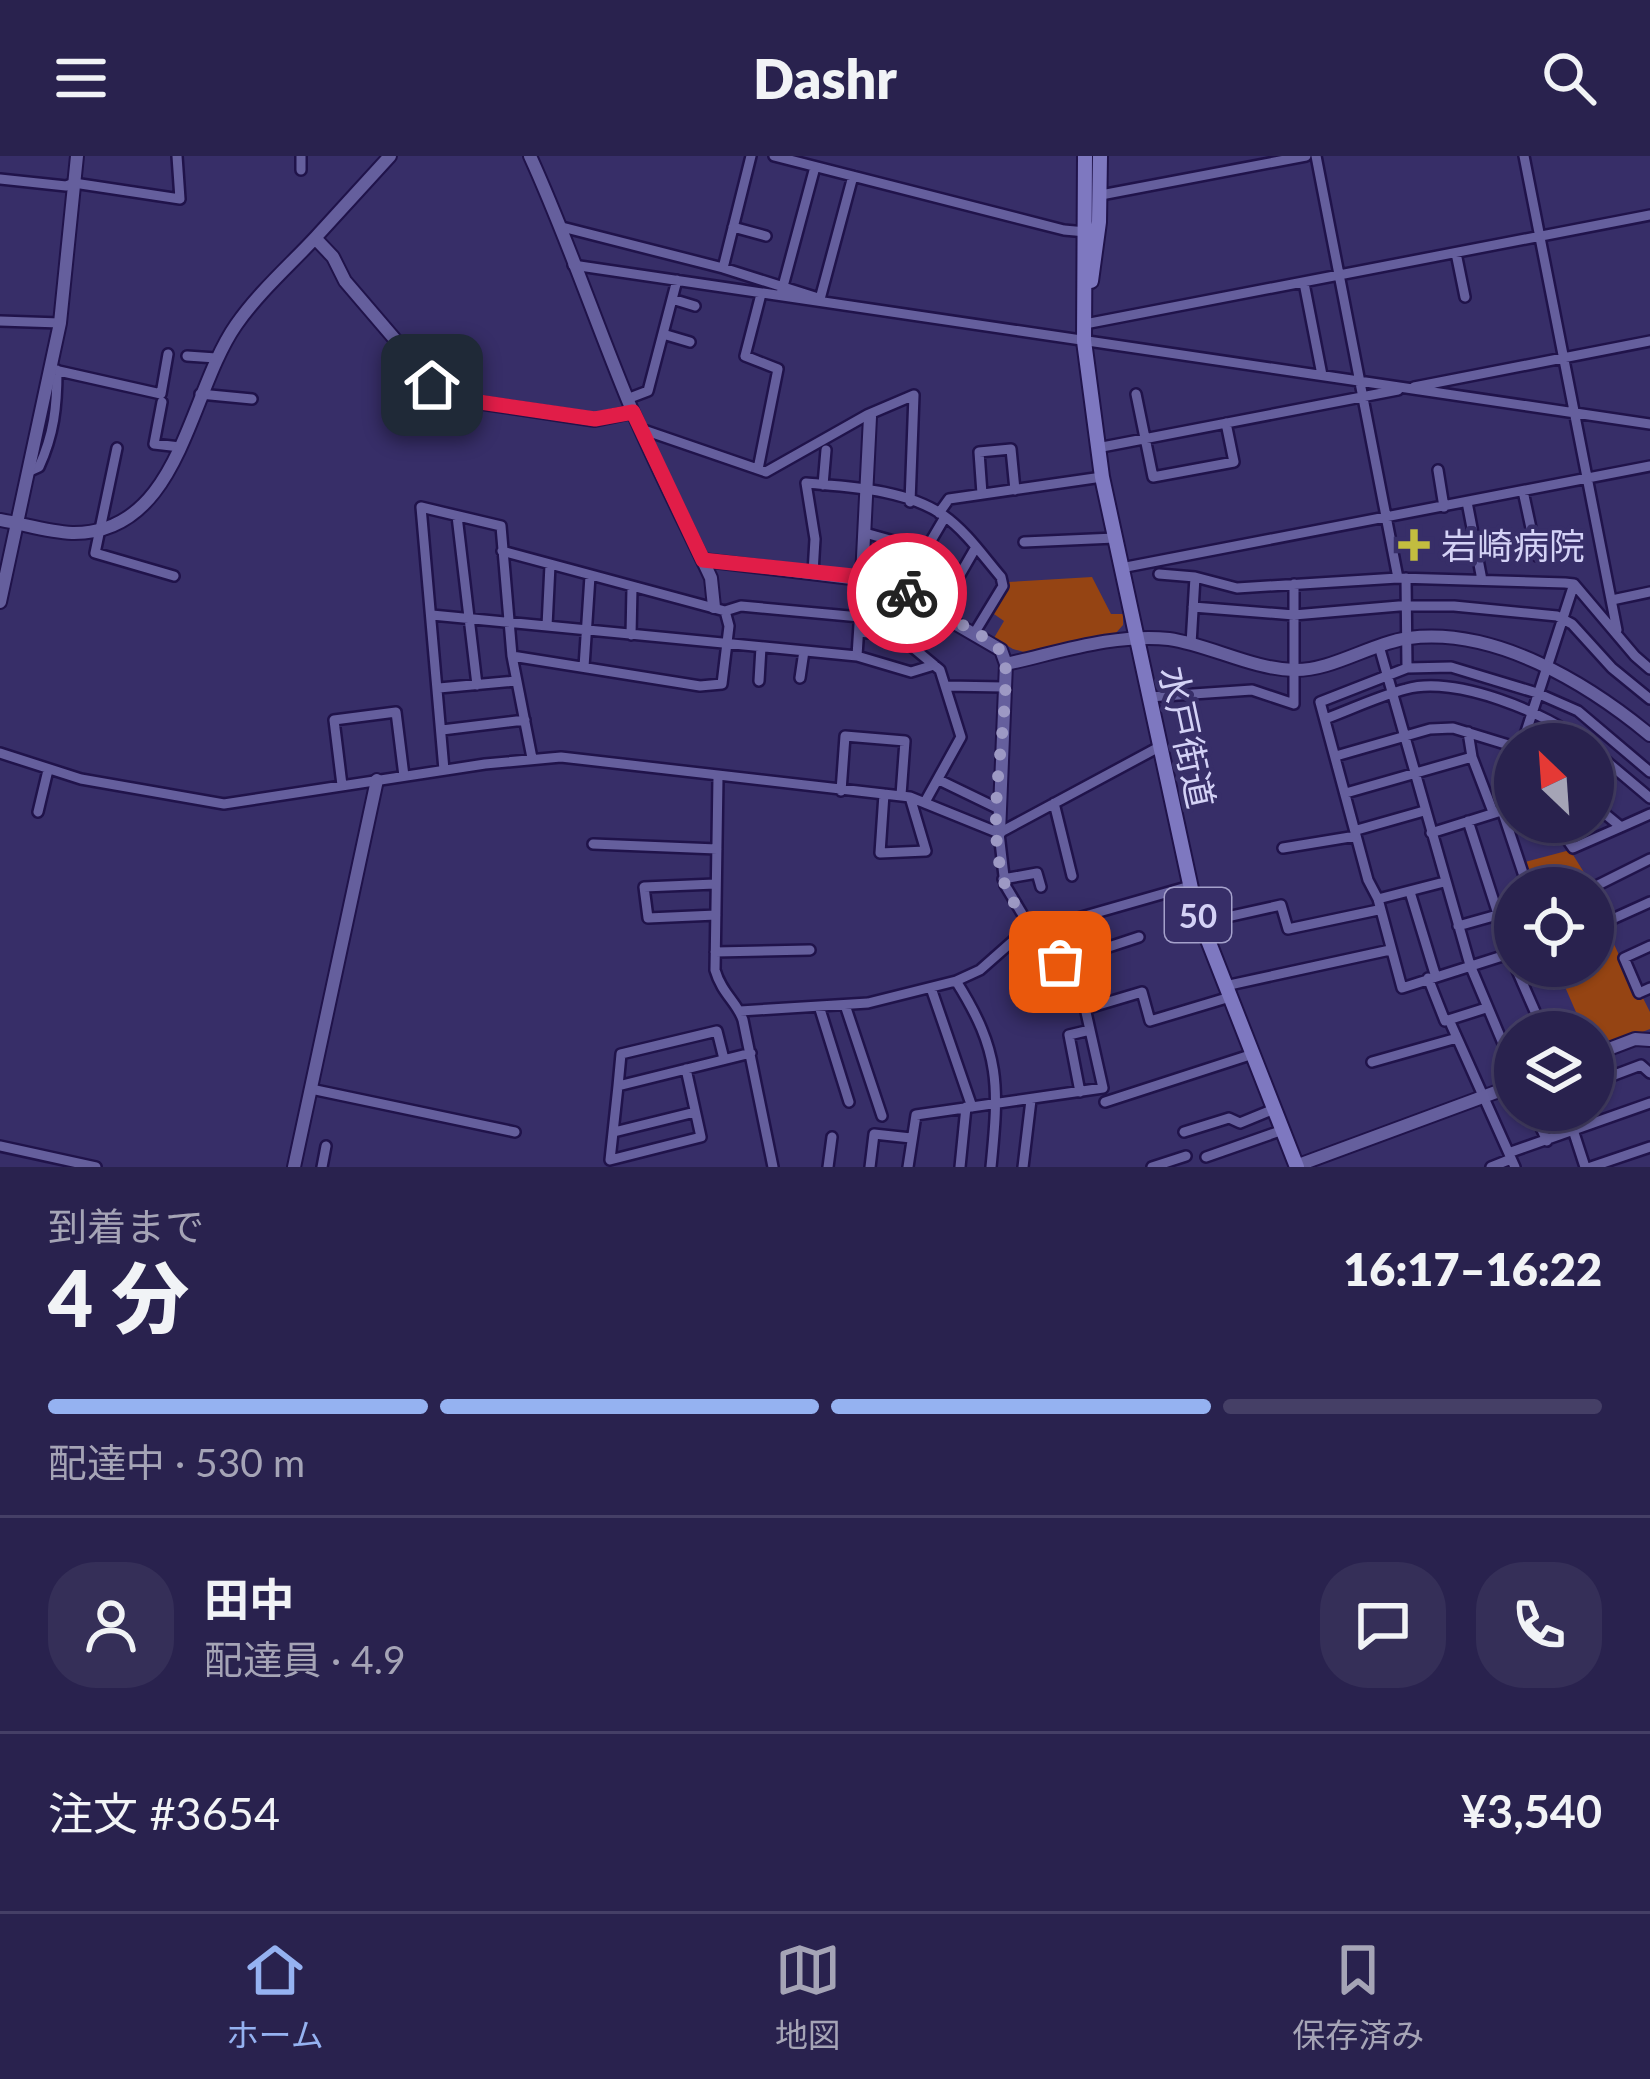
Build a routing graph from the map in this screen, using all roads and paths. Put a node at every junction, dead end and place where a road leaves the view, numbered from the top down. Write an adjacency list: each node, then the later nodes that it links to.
1 (76, 156): 16 (street)
2 (177, 156): 16 (street)
3 (302, 156): 13 (street)
4 (390, 156): 24 (street)
5 (530, 156): 19 (street)
6 (752, 156): 20 (street)
7 (774, 156): 12 (street)
8 (1085, 156): 21 (main road, 水戸街道 / 50)
9 (1100, 156): 17 (main road, 水戸街道 / 50)
10 (1311, 156): 17 (street); 28 (street)
11 (1524, 156): 23 (street)
12 (815, 167): 14 (street); 31 (street)
13 (302, 170)
14 (853, 176): 21 (street); 35 (street)
15 (0, 179): 16 (street)
16 (74, 183): 39 (street)
17 (1100, 195): 36 (main road, 水戸街道 / 50)
18 (1650, 215): 23 (street)
19 (562, 227): 26 (street); 27 (street)
20 (733, 227): 22 (street); 27 (street)
21 (1086, 232): 36 (main road, 水戸街道 / 50)
22 (766, 236)
23 (1540, 237): 25 (street); 47 (street)
24 (315, 238): 48 (street); 58 (street)
25 (1456, 253): 28 (street); 33 (street)
26 (573, 265): 29 (street); 58 (street)
27 (723, 268): 31 (street)
28 (1339, 275): 30 (street); 51 (street)
29 (677, 280): 32 (street); 34 (street)
30 (1304, 283): 40 (street); 50 (street)
31 (782, 291): 32 (street); 35 (street)
32 (761, 294): 72 (street)
33 (1465, 297)
34 (672, 299): 37 (street); 41 (street)
35 (820, 299): 42 (street)
36 (1086, 304): 40 (main road, 水戸街道 / 50)
37 (695, 305)
38 (0, 321): 39 (street)
39 (60, 323): 49 (street)
40 (1085, 324): 42 (main road, 水戸街道 / 50)
41 (663, 334): 44 (street); 58 (street)
42 (1084, 341): 50 (street); 69 (main road, 水戸街道 / 50)
43 (1650, 341): 47 (street)
44 (690, 342)
45 (168, 354): 49 (street)
46 (187, 356): 48 (street)
47 (1564, 357): 52 (street); 59 (street)
48 (216, 358): 53 (street)
49 (53, 369): 63 (street); 65 (street)
50 (1322, 375): 51 (street)
51 (1360, 381): 52 (street); 55 (street)
52 (1406, 388): 55 (street); 59 (street)
53 (200, 394): 56 (street); 67 (street)
54 (1136, 394): 66 (street)
55 (1363, 397): 61 (street); 87 (street)
56 (252, 399)
57 (162, 402): 67 (street)
58 (630, 405): 64 (street)
59 (1576, 413): 62 (street); 76 (street)
60 (870, 417): 72 (street); 78 (street); 82 (street)
61 (1226, 423): 66 (street); 66 (street)
62 (1650, 424)
63 (37, 426): 65 (street); 74 (street)
64 (641, 428): 72 (street); 98 (street)
65 (54, 429): 74 (street)
66 (1144, 439): 69 (street)
67 (179, 447): 90 (street)
68 (117, 448): 90 (street)
69 (1097, 448): 75 (main road, 水戸街道 / 50)
70 (826, 450): 77 (street)
71 (1650, 466): 76 (street)
72 (758, 469)
73 (1438, 470): 84 (street)
74 (28, 472): 89 (street)
75 (1102, 477): 79 (street); 92 (main road, 水戸街道 / 50)
76 (1588, 478): 80 (street); 114 (street)
77 (823, 485): 78 (street); 101 (street)
78 (867, 489): 82 (street); 91 (street)
79 (1015, 490): 81 (street); 81 (street)
80 (1523, 491): 83 (street); 97 (street)
81 (982, 494): 86 (street)
82 (910, 502): 86 (street)
83 (1467, 502): 84 (street); 108 (street)
84 (1444, 507): 87 (street)
85 (457, 515): 96 (street); 120 (street); 123 (street)
86 (942, 515): 94 (street); 95 (street)
87 (1386, 518): 100 (street); 107 (street)
88 (0, 520): 89 (street)
89 (17, 523): 90 (street); 115 (street)
90 (101, 529): 103 (street)
91 (865, 532): 95 (street); 105 (street)
92 (1115, 538): 93 (street); 100 (main road, 水戸街道 / 50)
93 (1024, 542)
94 (976, 547): 119 (street); 129 (street)
95 (926, 550): 112 (street)
96 (502, 551): 99 (street); 125 (street)
97 (1537, 556)
98 (703, 560): 101 (street); 118 (street)
99 (550, 565): 104 (street); 126 (street)
100 (1121, 568): 133 (main road, 水戸街道 / 50)
101 (813, 573): 105 (street)
102 (1160, 574): 106 (street)
103 (174, 576)
104 (590, 576): 111 (street); 127 (street)
105 (862, 577): 112 (street); 122 (street)
106 (1196, 577): 109 (street); 117 (street)
107 (1402, 578): 108 (street); 109 (street); 116 (street)
108 (1482, 580): 110 (street)
109 (1294, 584): 121 (street)
110 (1574, 584): 124 (street); 131 (street)
111 (632, 588): 118 (street); 130 (street)
112 (902, 590): 119 (street)
113 (1650, 592): 114 (street)
114 (1612, 600): 131 (street)
115 (0, 602)
116 (1406, 606): 121 (street); 124 (street); 132 (street)
117 (1193, 607): 121 (street); 135 (street)
118 (719, 609): 122 (street); 134 (street)
119 (939, 611): 129 (street)
120 (432, 615): 123 (street); 157 (street)
121 (1294, 615): 149 (street)
122 (860, 616): 128 (street)
123 (469, 618): 125 (street); 154 (street)
124 (1563, 618): 144 (street); 161 (street)
125 (508, 622): 126 (street); 139 (street)
126 (547, 626): 127 (street)
127 (588, 631): 130 (street); 146 (street)
128 (859, 632): 140 (street); 145 (street)
129 (975, 632): 143 (street)
130 (631, 635): 134 (street)
131 (1618, 635): 142 (street)
132 (1407, 638): 136 (street); 144 (street); 147 (street)
133 (1137, 640): 135 (street); 143 (street); 160 (main road, 水戸街道 / 50)
134 (726, 644): 137 (street); 146 (street)
135 (1192, 644): 149 (street)
136 (1379, 646): 149 (street); 150 (street)
137 (761, 647): 138 (street); 152 (street)
138 (804, 651): 140 (street); 151 (street)
139 (512, 656): 146 (street); 153 (street)
140 (857, 656): 145 (street)
141 (1650, 656): 142 (street)
142 (1637, 658): 148 (street)
143 (1006, 664): 156 (street)
144 (1546, 664): 158 (street); 169 (street)
145 (934, 665): 155 (street)
146 (584, 667)
147 (1407, 668): 150 (street); 158 (street)
148 (1650, 668)
149 (1294, 670): 160 (street)
150 (1387, 674): 159 (street); 163 (street)
151 (800, 678)
152 (759, 681)
153 (516, 682): 154 (street); 164 (street)
154 (477, 685): 157 (street)
155 (946, 686): 156 (street); 186 (street)
156 (1004, 687): 196 (street)
157 (439, 688): 167 (street)
158 (1537, 693): 162 (street); 173 (street)
159 (1392, 694): 162 (street); 163 (street); 170 (street)
160 (1149, 697): 172 (main road, 水戸街道 / 50)
161 (1650, 699)
162 (1531, 712): 165 (street); 166 (street)
163 (1325, 718): 175 (street)
164 (525, 720): 167 (street); 177 (street)
165 (1527, 723)
166 (1553, 723)
167 (442, 730): 180 (street)
168 (1468, 732): 170 (street); 171 (street); 176 (street)
169 (1646, 732): 173 (street)
170 (1402, 736): 175 (street); 182 (street)
171 (1494, 739)
172 (1160, 747): 194 (street); 217 (main road, 水戸街道 / 50)
173 (1623, 749): 181 (street)
174 (0, 753): 179 (street)
175 (1336, 756): 189 (street)
176 (1472, 757): 182 (street); 195 (street)
177 (532, 758): 180 (street); 184 (street)
178 (1614, 768): 192 (street)
179 (48, 770): 187 (street); 197 (street)
180 (444, 770): 183 (street)
181 (1650, 772)
182 (1413, 774): 189 (street); 198 (street)
183 (404, 776): 185 (street); 187 (street)
184 (718, 777): 188 (street); 210 (street)
185 (377, 780): 187 (street); 261 (street)
186 (939, 780): 193 (street); 196 (street)
187 (343, 784)
188 (841, 791): 190 (street); 191 (street)
189 (1346, 793): 206 (street)
190 (884, 794): 191 (street); 191 (street)
191 (906, 796): 193 (street)
192 (1650, 798)
193 (926, 802): 205 (street)
194 (1054, 803): 205 (street); 212 (street)
195 (1494, 804)
196 (999, 809): 205 (street)
197 (38, 812)
198 (1424, 812): 206 (street); 207 (street)
199 (1494, 814): 201 (street)
200 (1650, 814): 203 (street)
201 (1468, 821): 207 (street); 220 (street)
202 (1614, 821): 203 (street)
203 (1621, 827): 204 (street)
204 (1614, 830)
205 (999, 833): 214 (street)
206 (1357, 833): 209 (street); 222 (street)
207 (1431, 833): 215 (street)
208 (593, 844): 210 (street)
209 (1283, 848)
210 (717, 849): 216 (street)
211 (1650, 859): 213 (street)
212 (1072, 876)
213 (1614, 878)
214 (1003, 879): 218 (street); 227 (street)
215 (1444, 882): 219 (street); 228 (street)
216 (716, 884): 223 (street); 223 (street)
217 (1190, 886): 226 (main road, 水戸街道 / 50); 227 (street)
218 (1041, 887)
219 (1410, 892): 222 (street); 237 (street)
220 (1494, 902)
221 (1650, 902): 225 (street)
222 (1378, 905): 226 (street); 232 (street)
223 (716, 915): 233 (street)
224 (1494, 915): 228 (street)
225 (1614, 918)
226 (1200, 923): 241 (main road, 水戸街道 / 50)
227 (1032, 926): 234 (street); 238 (street)
228 (1458, 926): 236 (street)
229 (1139, 937): 234 (street)
230 (1650, 946): 240 (street)
231 (810, 950): 233 (street)
232 (1390, 950): 237 (street); 241 (street)
233 (715, 952): 246 (street)
234 (1060, 962): 245 (street)
235 (1494, 962): 236 (street)
236 (1470, 965): 237 (street); 244 (street)
237 (1432, 976): 247 (street)
238 (956, 981): 239 (street); 269 (street)
239 (931, 988): 242 (street); 270 (street)
240 (1650, 988)
241 (1227, 992): 245 (street); 254 (main road, 水戸街道 / 50)
242 (845, 1005): 243 (street); 273 (street)
243 (820, 1006): 246 (street); 266 (street)
244 (1486, 1008): 247 (street); 248 (street)
245 (1085, 1010): 249 (street)
246 (740, 1011): 253 (street)
247 (1450, 1022): 251 (street)
248 (1494, 1023)
249 (1090, 1030): 262 (street); 262 (street)
250 (1645, 1037): 252 (street)
251 (1457, 1038): 256 (street); 264 (street)
252 (1614, 1048)
253 (751, 1053): 255 (street); 293 (street)
254 (1253, 1054): 267 (street); 271 (main road, 水戸街道 / 50)
255 (724, 1059): 257 (street); 260 (street)
256 (1372, 1062)
257 (686, 1069): 260 (street); 272 (street)
258 (1650, 1073): 259 (street)
259 (1614, 1075)
260 (618, 1086): 277 (street)
261 (311, 1089): 276 (street); 291 (street)
262 (1080, 1092): 265 (street)
263 (1494, 1092): 264 (street)
264 (1484, 1095): 288 (street); 289 (street)
265 (1031, 1100): 269 (street); 299 (street)
266 (849, 1102)
267 (1105, 1102)
268 (1650, 1103): 279 (street)
269 (998, 1105): 270 (street); 298 (street)
270 (969, 1107): 281 (street); 297 (street)
271 (1274, 1109): 274 (main road, 水戸街道 / 50); 278 (street)
272 (695, 1112): 277 (street); 277 (street)
273 (882, 1116)
274 (1282, 1130): 287 (street); 289 (main road, 水戸街道 / 50)
275 (1543, 1131): 282 (street)
276 (515, 1132)
277 (614, 1132)
278 (1184, 1132)
279 (1574, 1133): 282 (street); 302 (street)
280 (832, 1138): 294 (street)
281 (911, 1138): 295 (street); 296 (street)
282 (1547, 1141): 288 (street)
283 (0, 1146): 290 (street)
284 (326, 1146): 292 (street)
285 (1650, 1147): 302 (street)
286 (1186, 1156): 300 (street)
287 (1206, 1157)
288 (1512, 1159): 301 (street)
289 (1297, 1166)
290 (96, 1167)
291 (294, 1167)
292 (322, 1167)
293 (773, 1167)
294 (828, 1167)
295 (870, 1167)
296 (908, 1167)
297 (959, 1167)
298 (991, 1167)
299 (1023, 1167)
300 (1152, 1167)
301 (1491, 1167)
302 (1588, 1167)

